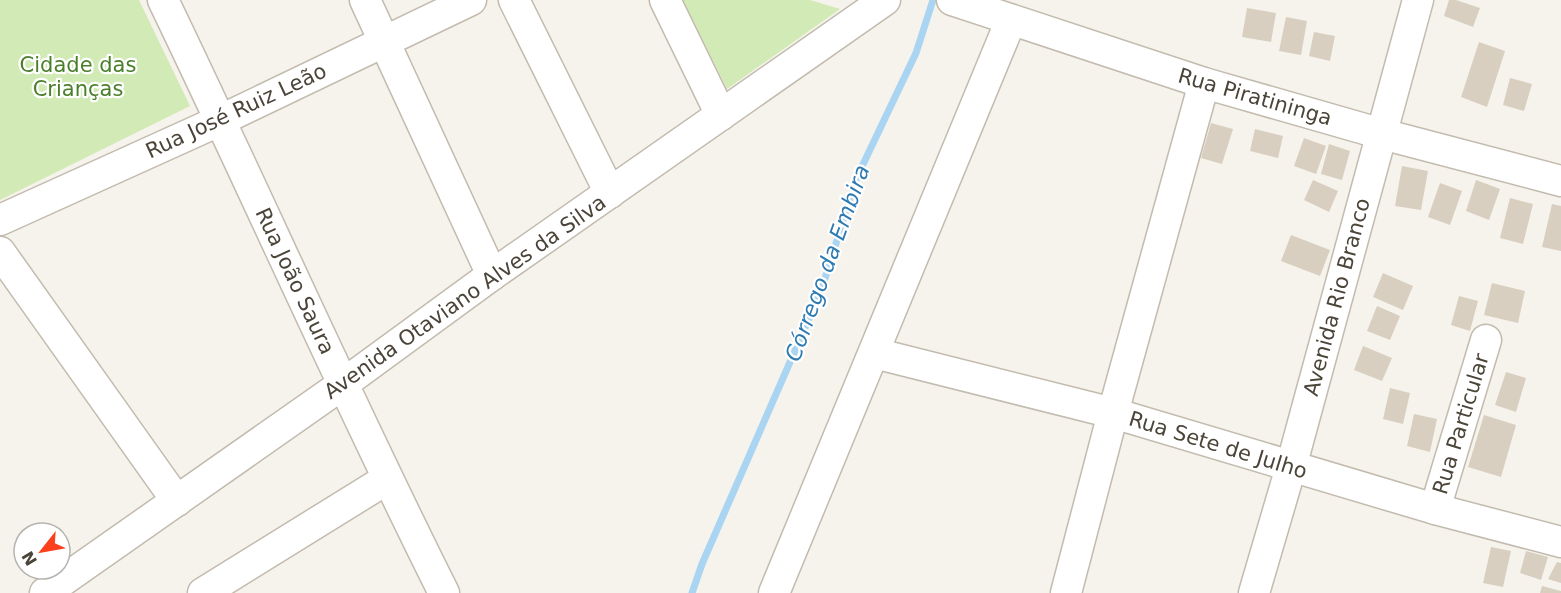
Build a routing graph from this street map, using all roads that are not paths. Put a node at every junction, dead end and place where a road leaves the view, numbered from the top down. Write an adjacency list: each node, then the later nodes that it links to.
1 (163, 0): 13 (street, Rua João Saura)
2 (365, 0): 10 (street)
3 (471, 0): 10 (street, Rua José Ruiz Leão)
4 (514, 0): 16 (street)
5 (665, 0): 12 (street)
6 (885, 0): 12 (street, Avenida Otaviano Alves da Silva)
7 (952, 0): 9 (street, Rua Piratininga)
8 (1418, 0): 14 (street, Avenida Rio Branco)
9 (1011, 20): 11 (street, Rua Piratininga); 21 (street)
10 (385, 40): 13 (street, Rua José Ruiz Leão); 19 (street)
11 (1204, 83): 14 (street, Rua Piratininga); 23 (street)
12 (721, 115): 16 (street, Avenida Otaviano Alves da Silva)
13 (221, 120): 17 (street, Rua José Ruiz Leão); 22 (street, Rua João Saura)
14 (1382, 134): 15 (street, Rua Piratininga); 24 (street, Avenida Rio Branco)
15 (1561, 181)
16 (610, 193): 19 (street, Avenida Otaviano Alves da Silva)
17 (0, 220)
18 (0, 252): 26 (street)
19 (492, 275): 22 (street, Avenida Otaviano Alves da Silva)
20 (1486, 340): 27 (street, Rua Particular)
21 (873, 353): 23 (street, Rua Sete de Julho); 32 (street)
22 (343, 384): 25 (street, Rua João Saura); 26 (street, Avenida Otaviano Alves da Silva)
23 (1113, 413): 24 (street, Rua Sete de Julho); 33 (street)
24 (1291, 467): 27 (street, Rua Sete de Julho); 34 (street, Avenida Rio Branco)
25 (387, 479): 30 (street); 31 (street, Rua João Saura)
26 (177, 501): 29 (street, Avenida Otaviano Alves da Silva)
27 (1435, 509): 28 (street, Rua Sete de Julho)
28 (1561, 542)
29 (45, 593)
30 (203, 593)
31 (444, 593)
32 (774, 593)
33 (1066, 593)
34 (1254, 593)

